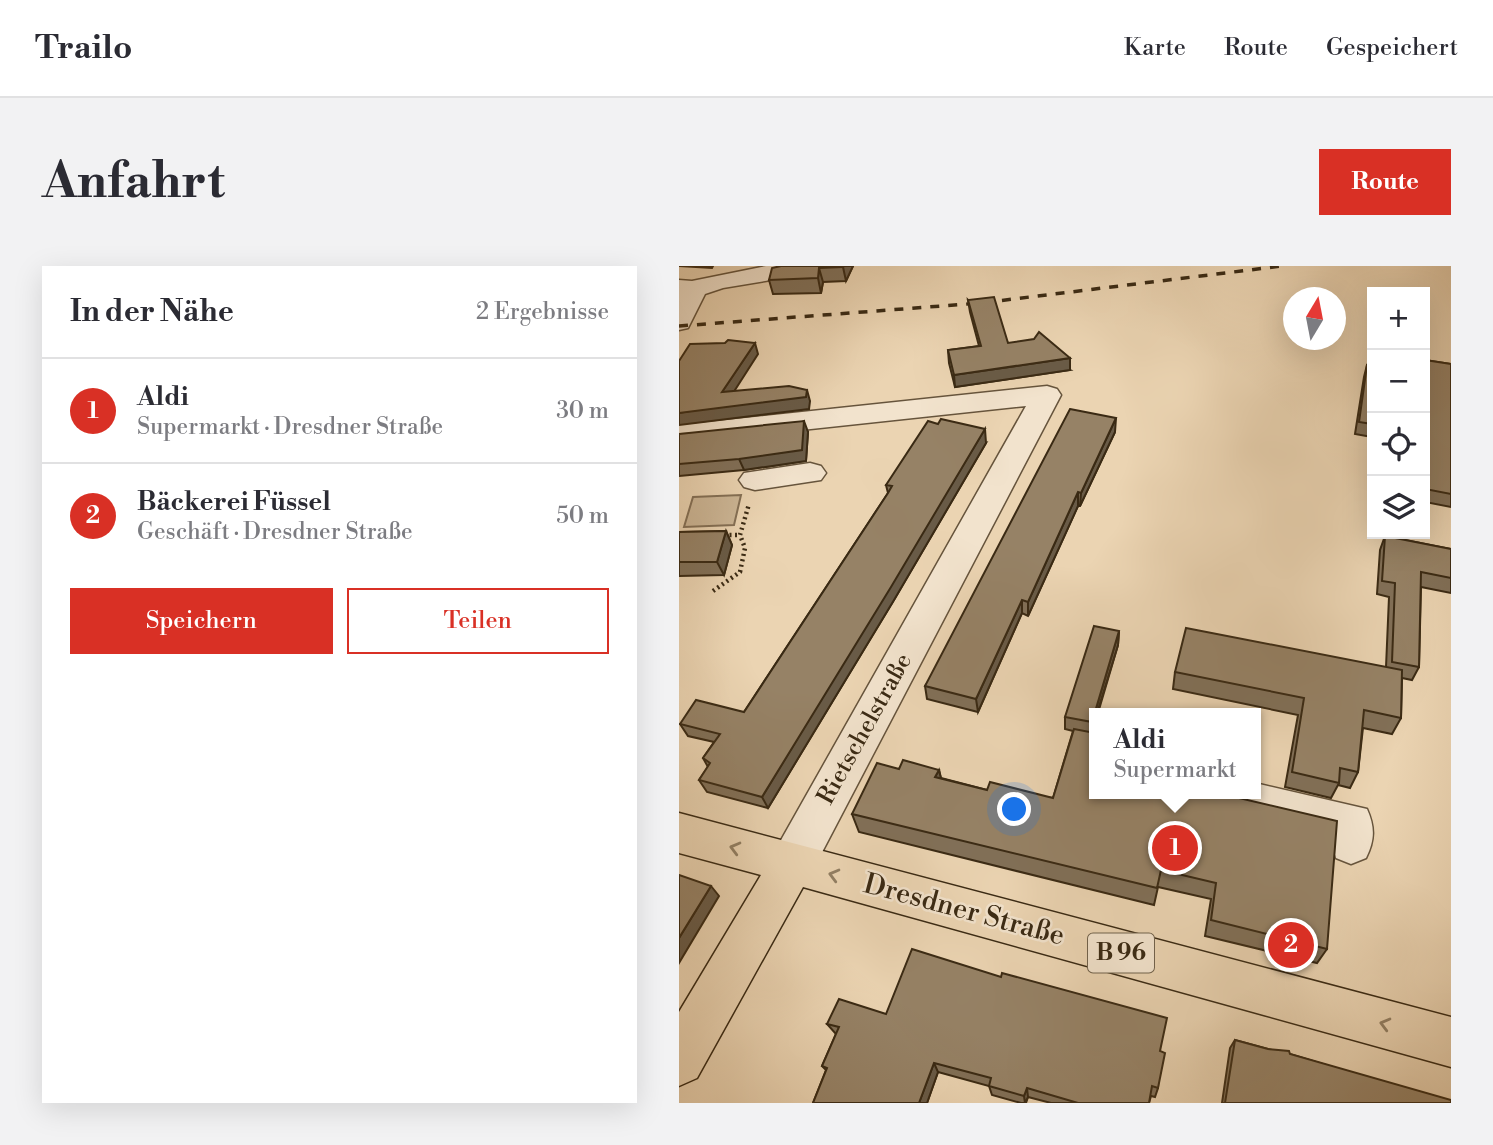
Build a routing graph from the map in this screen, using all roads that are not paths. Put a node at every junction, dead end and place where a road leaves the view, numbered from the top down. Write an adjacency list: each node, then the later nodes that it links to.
1 (813, 266): 2 (street)
2 (686, 289): 3 (street)
3 (679, 322)
4 (679, 434): 10 (street, Rietschelstraße)
5 (810, 473): 6 (street)
6 (755, 480)
7 (1246, 799): 9 (street)
8 (679, 833): 10 (main road, Dresdner Straße / B 96, one-way to 8)
9 (1351, 844)
10 (792, 864): 11 (main road, Dresdner Straße / B 96, one-way to 10); 12 (main road, Rietschelstraße)
11 (1451, 1042)
12 (679, 1060)

